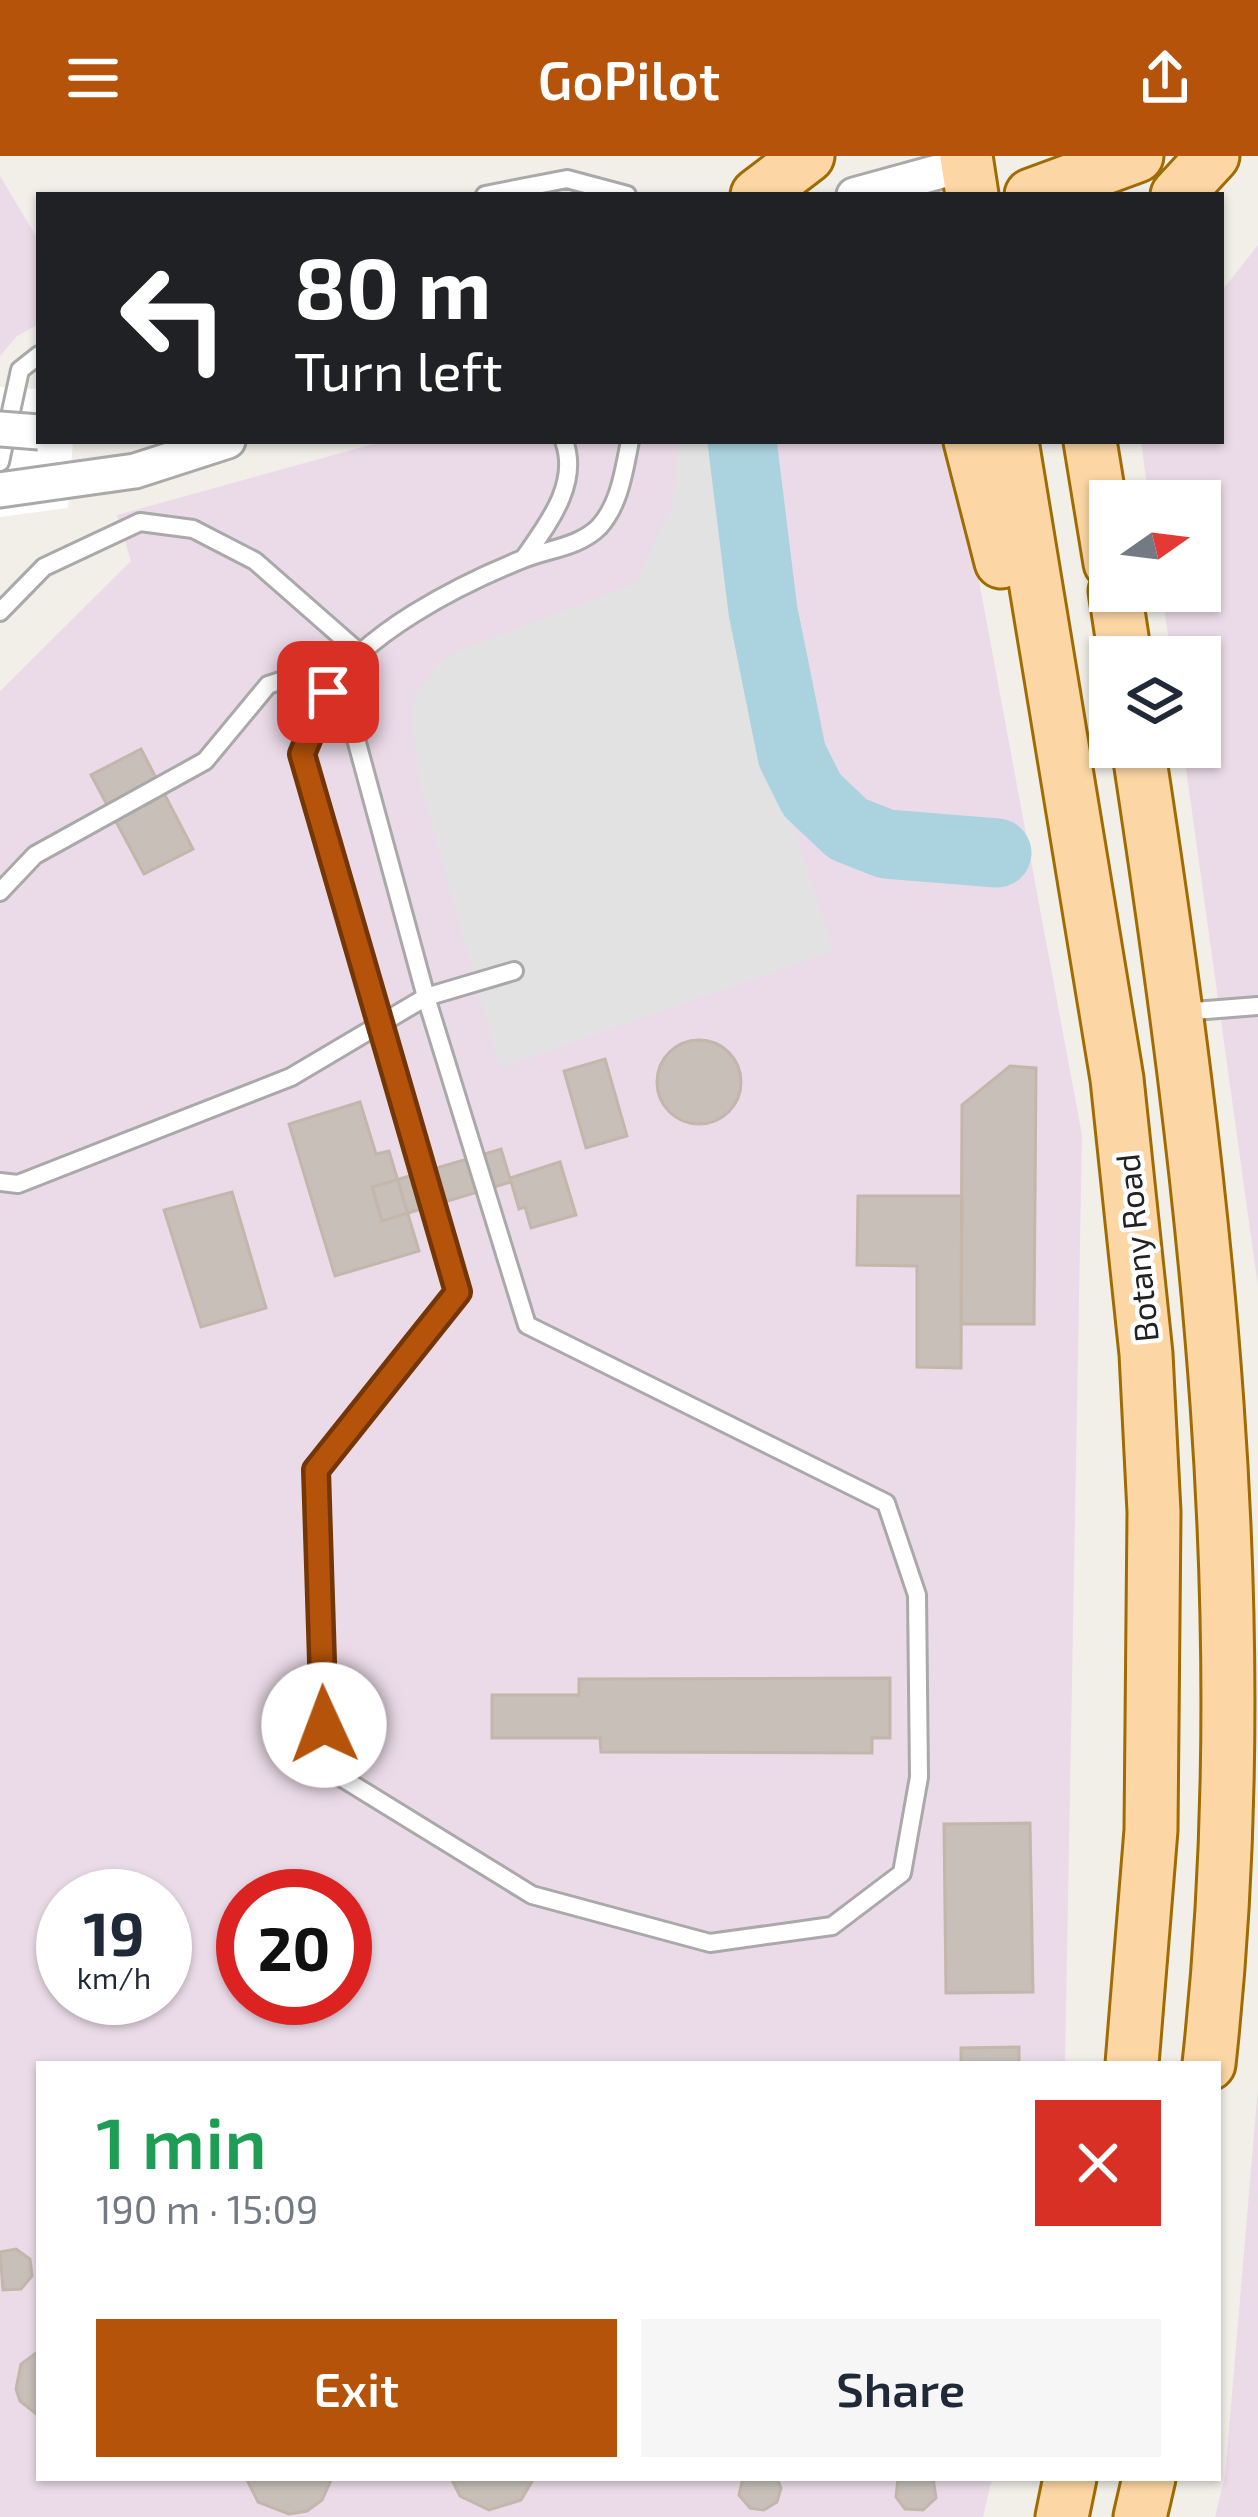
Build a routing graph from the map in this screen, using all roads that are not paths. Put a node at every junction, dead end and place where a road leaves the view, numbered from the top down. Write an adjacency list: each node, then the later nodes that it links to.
1 (808, 156): 8 (main road)
2 (1137, 156): 5 (main road)
3 (1213, 156): 10 (main road)
4 (975, 168): 9 (street)
5 (1041, 184)
6 (499, 192): 7 (lane)
7 (616, 192)
8 (761, 192)
9 (867, 192)
10 (1181, 192)
11 (36, 357): 20 (lane)
12 (0, 429): 13 (street, bridge)
13 (36, 432)
14 (219, 444): 22 (street)
15 (565, 444): 23 (lane)
16 (630, 444): 23 (lane)
17 (971, 444): 28 (main road)
18 (1012, 444): 28 (main road, Botany Road)
19 (1090, 444): 21 (main road)
20 (0, 462)
21 (1096, 480)
22 (0, 490)
23 (524, 559): 25 (lane)
24 (0, 612): 25 (lane)
25 (361, 654): 26 (lane); 29 (lane)
26 (328, 692): 31 (lane); 34 (lane)
27 (1141, 768): 33 (main road)
28 (1064, 769): 36 (main road, Botany Road)
29 (0, 892)
30 (514, 971): 31 (lane)
31 (426, 997): 34 (lane); 34 (lane)
32 (1258, 1006): 33 (lane)
33 (1179, 1012): 37 (main road)
34 (379, 1027): 35 (lane)
35 (0, 1182)
36 (1132, 2061)
37 (1209, 2061)
38 (1069, 2481): 40 (main road)
39 (1148, 2481): 41 (main road)
40 (1062, 2517)
41 (1140, 2517)

